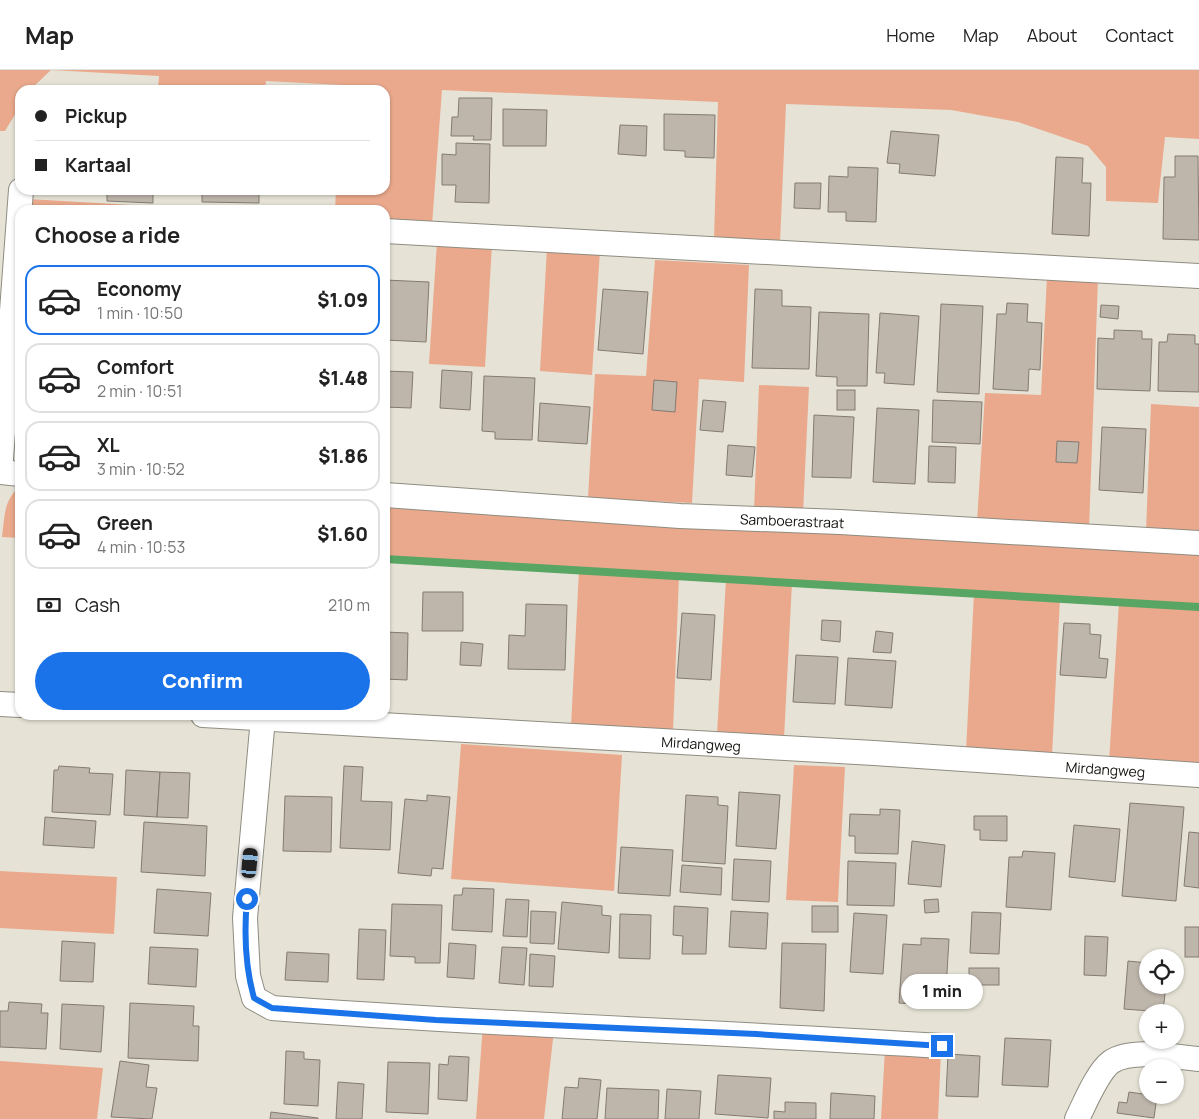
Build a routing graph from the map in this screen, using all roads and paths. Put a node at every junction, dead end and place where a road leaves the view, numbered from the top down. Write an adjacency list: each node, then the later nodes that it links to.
1 (390, 231): 3 (street)
2 (15, 271): 4 (street)
3 (1199, 276)
4 (0, 472): 5 (street)
5 (15, 474)
6 (390, 495): 7 (street, Samboerastraat)
7 (1199, 543)
8 (0, 704): 9 (street)
9 (15, 706)
10 (263, 720): 13 (street)
11 (297, 720): 12 (street, Mirdangweg)
12 (1199, 775)
13 (942, 1046)
14 (1199, 1059): 15 (street)
15 (1077, 1119)

